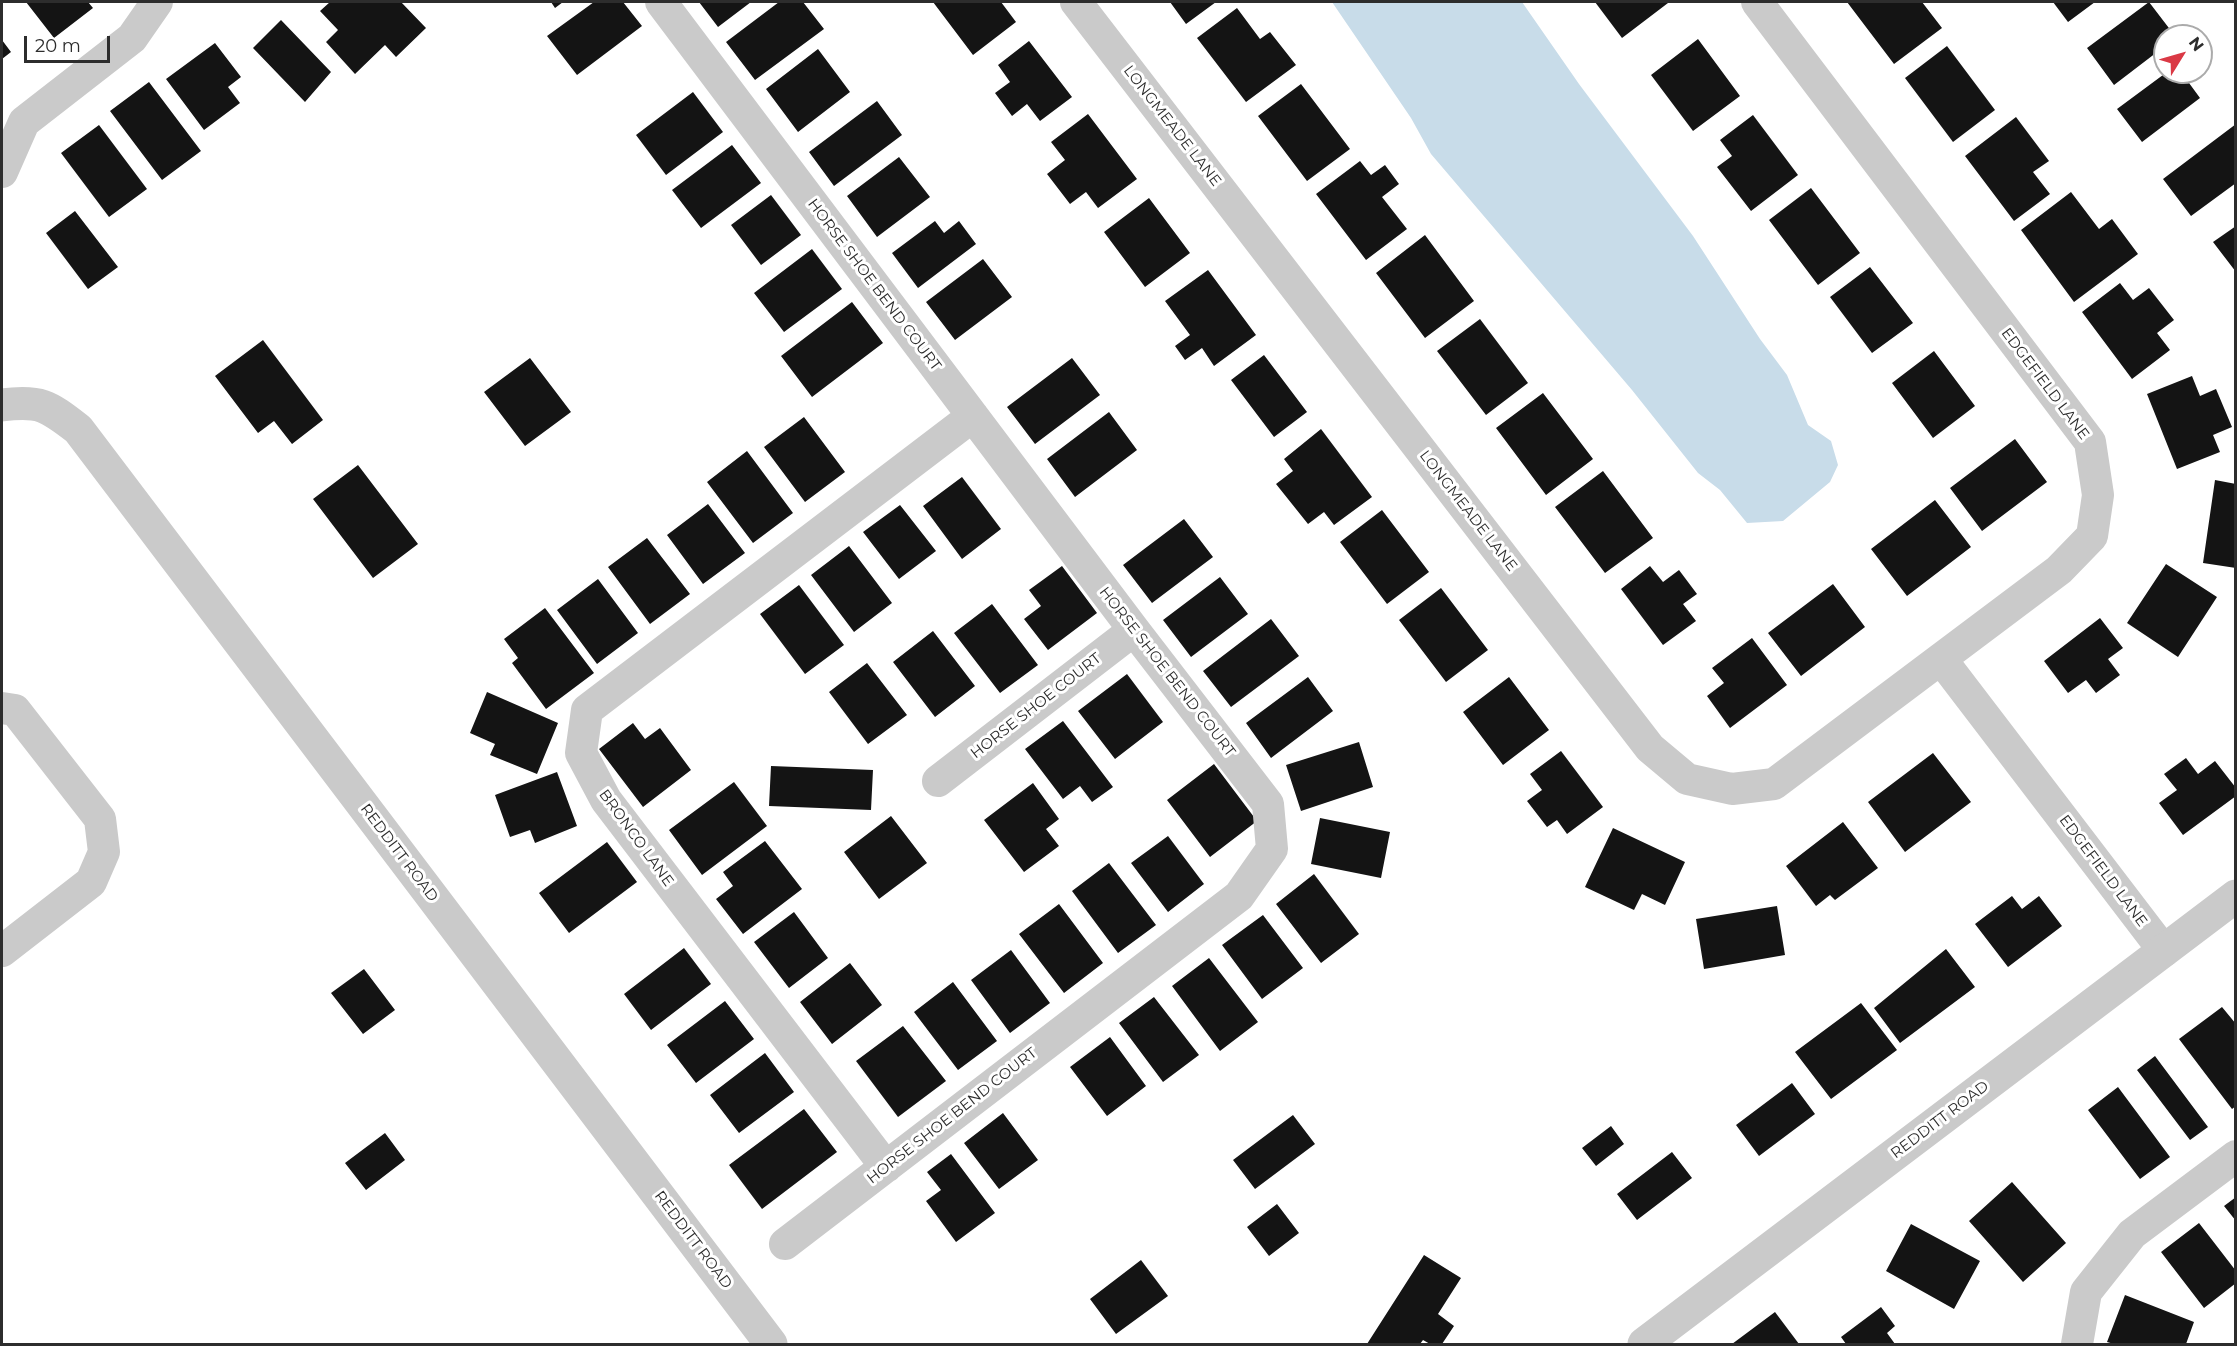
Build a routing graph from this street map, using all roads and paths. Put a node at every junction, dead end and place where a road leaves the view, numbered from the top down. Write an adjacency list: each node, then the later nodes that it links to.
1 (157, 2): 5 (street)
2 (661, 2): 7 (street, HORSE SHOE BEND COURT)
3 (1076, 2): 9 (street, LONGMEADE LANE)
4 (1757, 2): 9 (street, EDGEFIELD LANE)
5 (2, 172)
6 (2, 405): 18 (street, REDDITT ROAD)
7 (973, 416): 8 (street, HORSE SHOE BEND COURT); 16 (street, BRONCO LANE)
8 (1134, 630): 11 (street, HORSE SHOE COURT); 16 (street, HORSE SHOE BEND COURT)
9 (1941, 659): 14 (street, EDGEFIELD LANE)
10 (2, 708): 13 (street)
11 (938, 781)
12 (2235, 896): 14 (street, REDDITT ROAD)
13 (2, 951)
14 (2164, 951): 19 (street, REDDITT ROAD)
15 (2235, 1156): 20 (street)
16 (886, 1167): 17 (street, HORSE SHOE BEND COURT)
17 (785, 1244)
18 (771, 1344)
19 (1646, 1344)
20 (2077, 1344)

